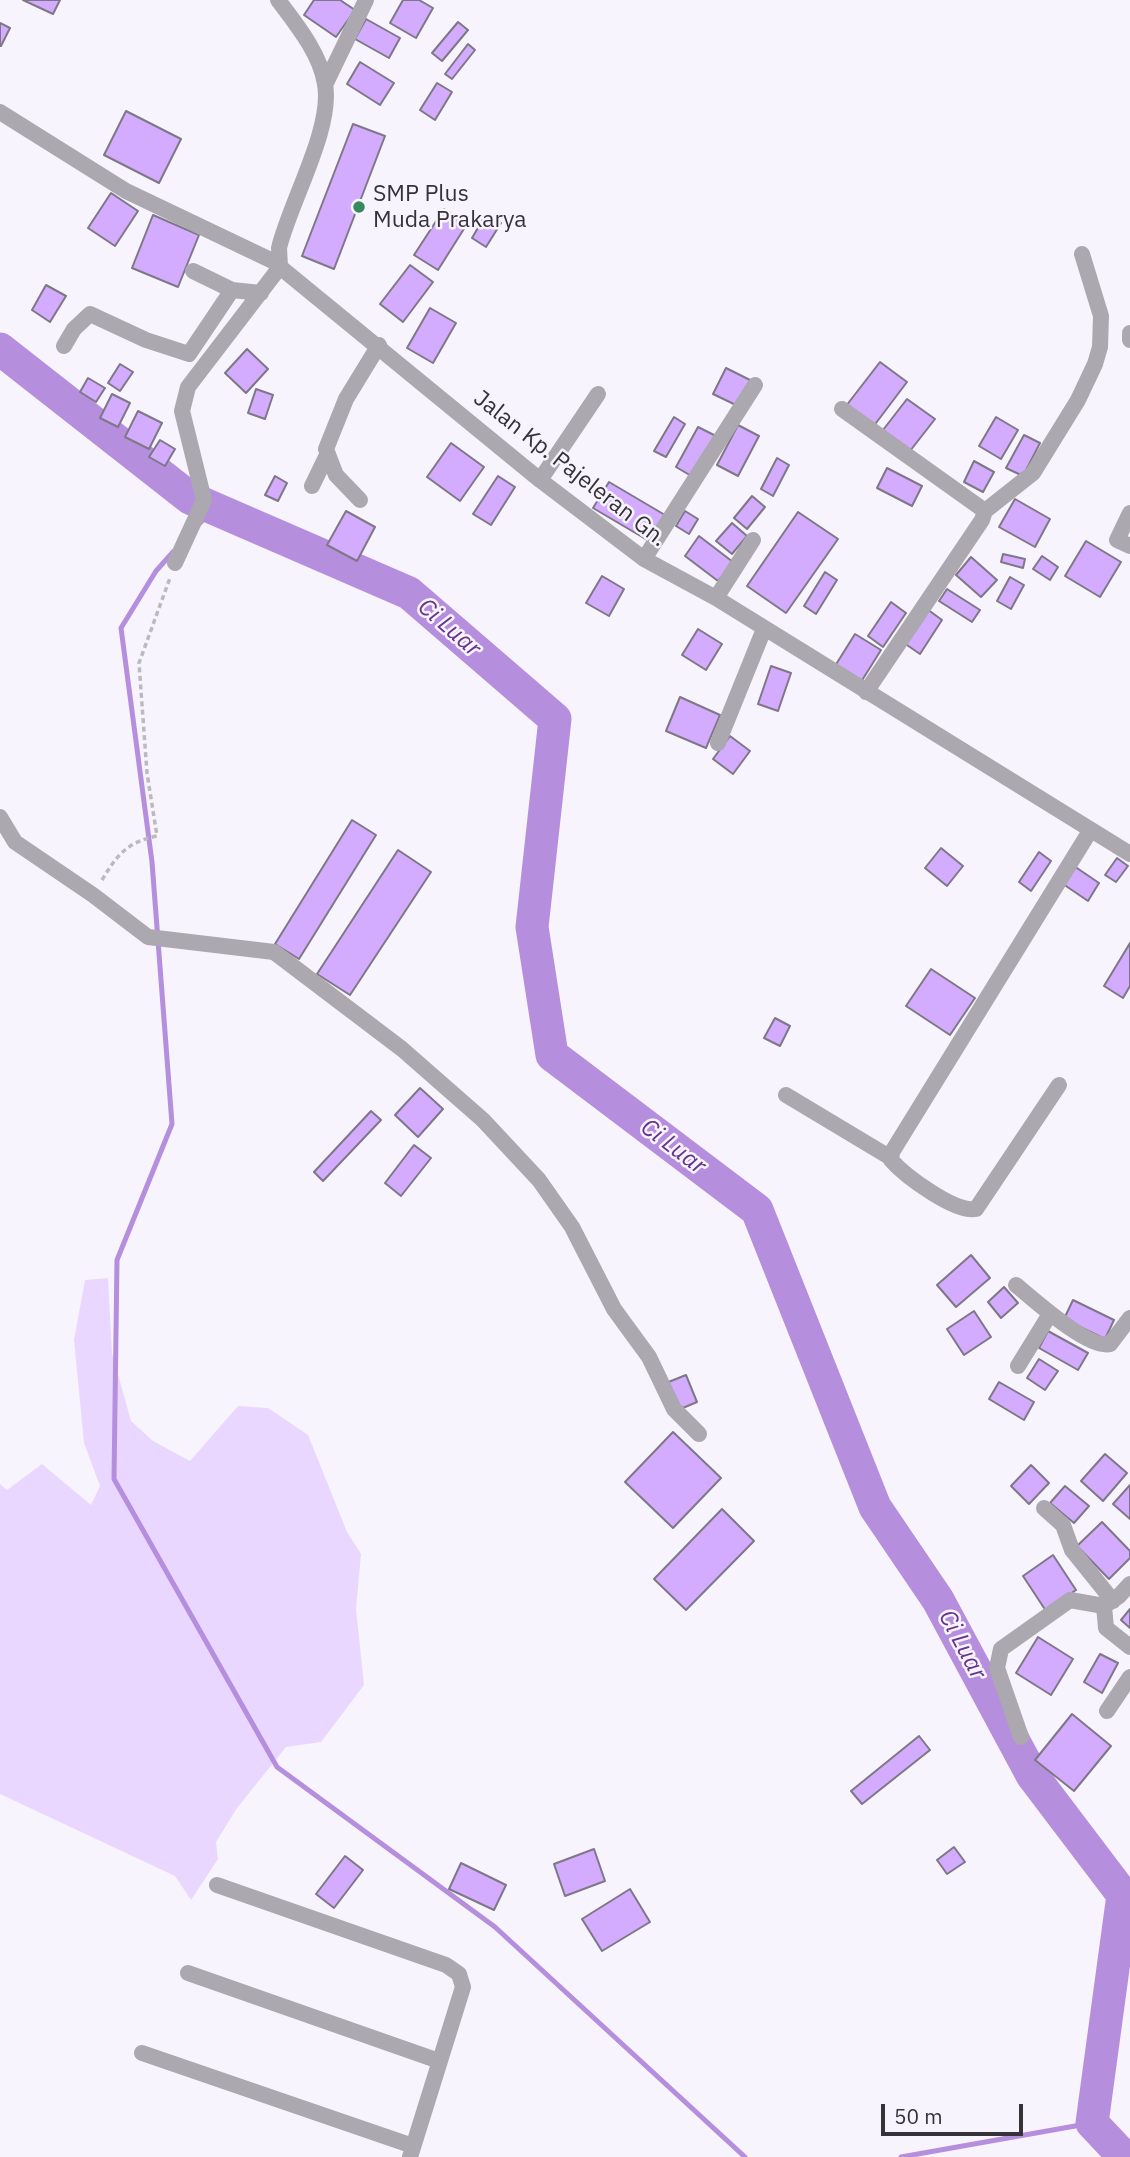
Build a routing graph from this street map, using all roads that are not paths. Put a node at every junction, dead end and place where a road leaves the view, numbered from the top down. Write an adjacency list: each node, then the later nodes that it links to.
1 (278, 0): 3 (street)
2 (366, 0): 3 (street)
3 (326, 85): 6 (street)
4 (0, 112): 6 (street, Jalan Kp. Pajeleran Gn.)
5 (1082, 254): 21 (street)
6 (280, 266): 9 (street); 12 (street, Jalan Kp. Pajeleran Gn.)
7 (194, 271): 8 (street)
8 (232, 290): 9 (street); 13 (street)
9 (261, 293): 26 (street)
10 (1130, 333): 11 (street)
11 (1130, 340)
12 (379, 345): 17 (street); 18 (street, Jalan Kp. Pajeleran Gn.)
13 (64, 346)
14 (755, 385): 25 (street)
15 (598, 394): 18 (street)
16 (842, 409): 21 (street)
17 (327, 455): 19 (street); 20 (street)
18 (540, 480): 25 (street, Jalan Kp. Pajeleran Gn.)
19 (312, 486)
20 (360, 500)
21 (985, 511): 29 (street)
22 (1130, 513): 24 (street)
23 (753, 540): 27 (street)
24 (1130, 546)
25 (644, 559): 27 (street, Jalan Kp. Pajeleran Gn.)
26 (175, 563)
27 (716, 598): 28 (street, Jalan Kp. Pajeleran Gn.)
28 (764, 629): 29 (street, Jalan Kp. Pajeleran Gn.); 30 (street)
29 (866, 692): 32 (street, Jalan Kp. Pajeleran Gn.)
30 (718, 743)
31 (0, 817): 41 (street)
32 (1090, 831): 33 (street, Jalan Kp. Pajeleran Gn.); 36 (street)
33 (1130, 853)
34 (1059, 1085): 36 (street)
35 (786, 1096): 36 (street)
36 (891, 1158)
37 (1016, 1285): 38 (street)
38 (1050, 1314): 39 (street); 40 (street)
39 (1130, 1318)
40 (1018, 1366)
41 (699, 1434)
42 (1044, 1508): 44 (street)
43 (1130, 1584): 44 (street)
44 (1108, 1603): 45 (street); 48 (street)
45 (1130, 1647)
46 (1130, 1677): 47 (street)
47 (1107, 1711)
48 (1021, 1737)
49 (217, 1885): 52 (street)
50 (188, 1973): 52 (street)
51 (142, 2053): 53 (street)
52 (439, 2061): 53 (street)
53 (411, 2152)

